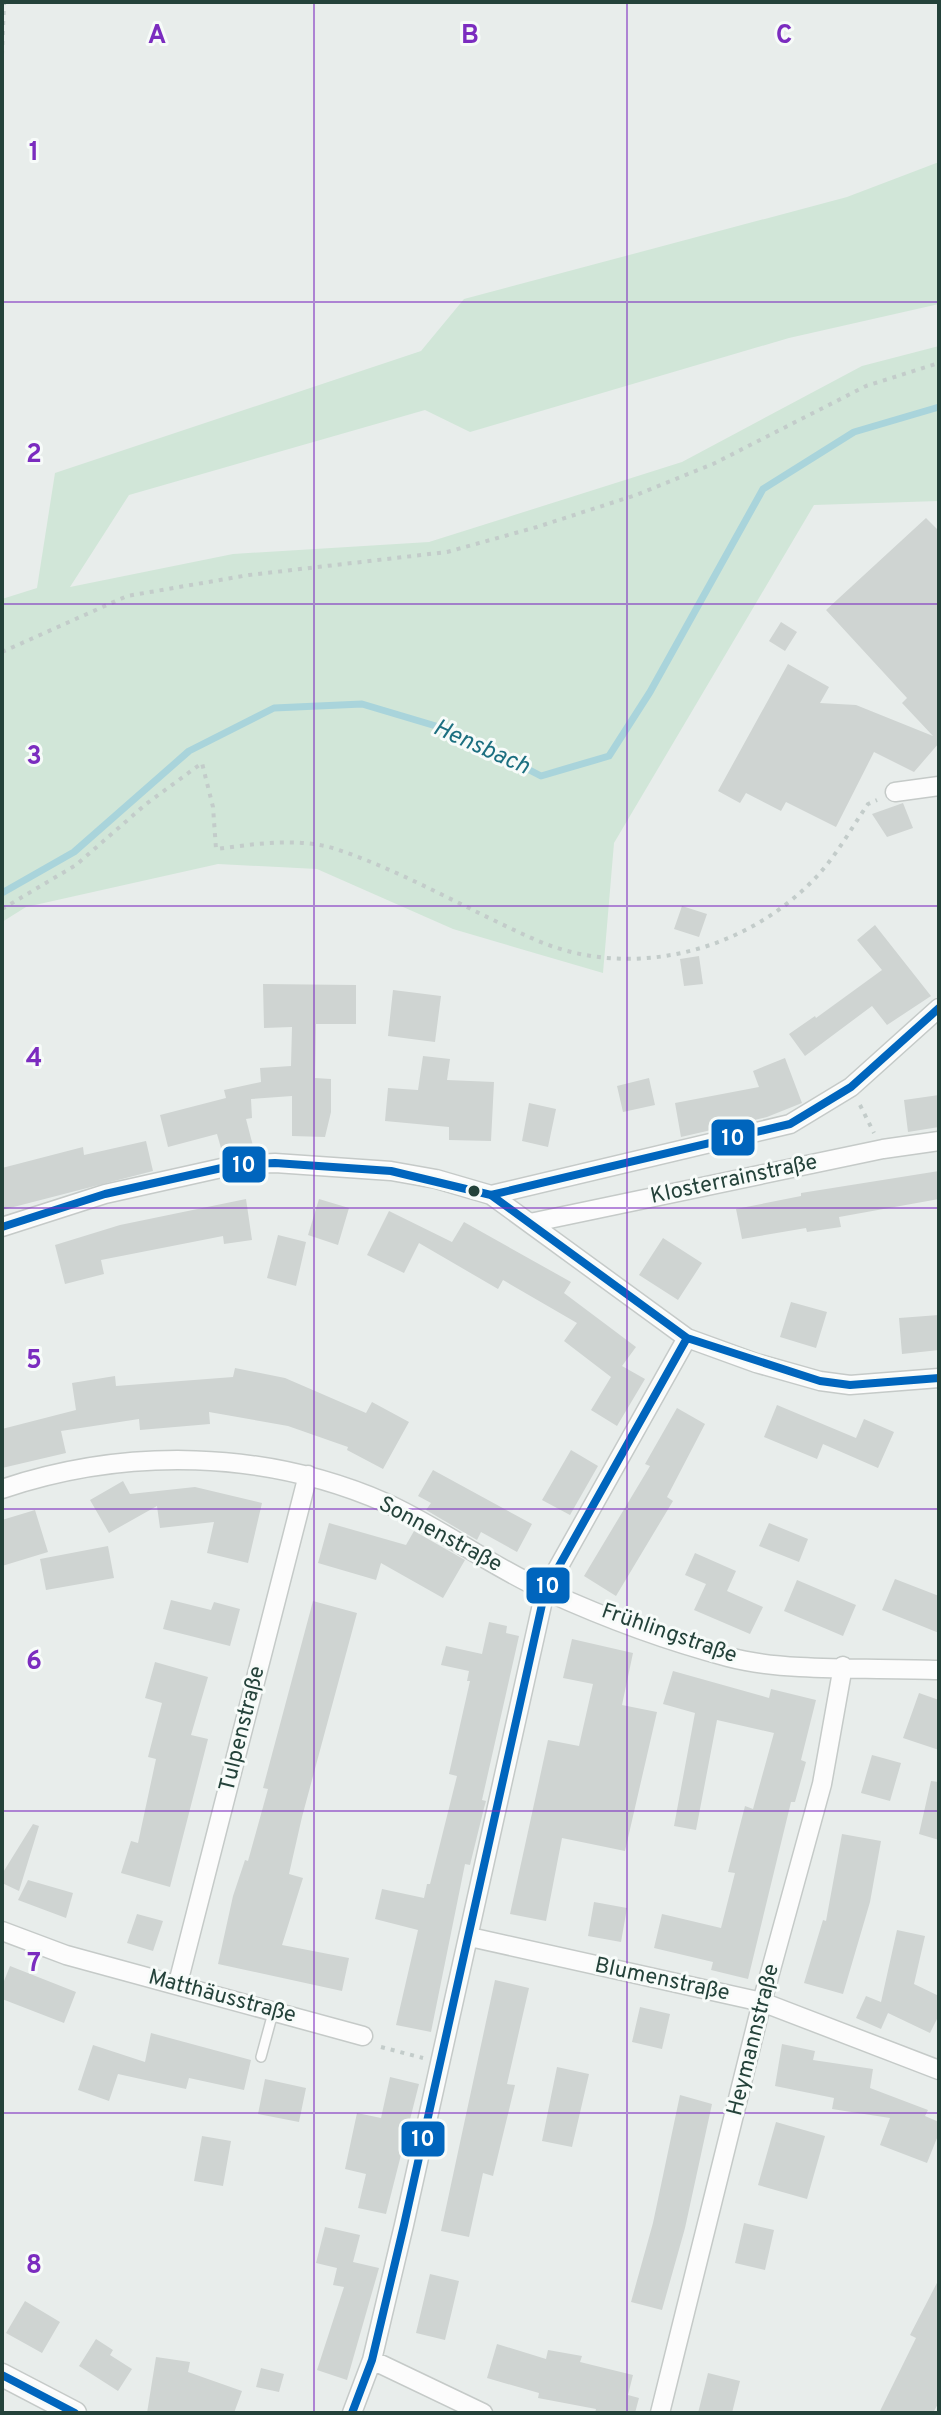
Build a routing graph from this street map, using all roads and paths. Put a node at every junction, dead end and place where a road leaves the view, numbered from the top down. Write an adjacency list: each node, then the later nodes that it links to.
1 (4, 2): 2 (path)
2 (2, 55)
3 (939, 363): 4 (path)
4 (2, 652)
5 (939, 786): 6 (street)
6 (895, 792): 7 (path)
7 (2, 909)
8 (939, 1008): 9 (street)
9 (851, 1087): 11 (path); 12 (street)
10 (939, 1141): 11 (street, Klosterrainstraße)
11 (883, 1149): 13 (street, Klosterrainstraße)
12 (491, 1195): 13 (street); 14 (street)
13 (530, 1223): 15 (street)
14 (2, 1227)
15 (687, 1338): 16 (street); 19 (street)
16 (939, 1378)
17 (308, 1475): 18 (street, Sonnenstraße); 19 (street, Sonnenstraße); 24 (street, Tulpenstraße)
18 (2, 1489)
19 (545, 1591): 20 (street, Frühlingstraße); 23 (street)
20 (843, 1666): 21 (street, Frühlingstraße); 25 (street, Heymannstraße)
21 (939, 1670)
22 (2, 1931): 24 (street, Matthäusstraße)
23 (470, 1937): 25 (street, Blumenstraße); 29 (street)
24 (178, 1983): 26 (street, Matthäusstraße)
25 (762, 2002): 30 (street, Blumenstraße); 36 (street, Heymannstraße)
26 (274, 2009): 27 (street, Matthäusstraße); 28 (lane)
27 (363, 2036): 29 (path)
28 (261, 2057)
29 (440, 2065): 31 (street)
30 (939, 2070)
31 (372, 2360): 34 (street); 35 (street)
32 (2, 2375): 33 (street)
33 (75, 2413)
34 (352, 2413)
35 (483, 2413)
36 (660, 2413)

